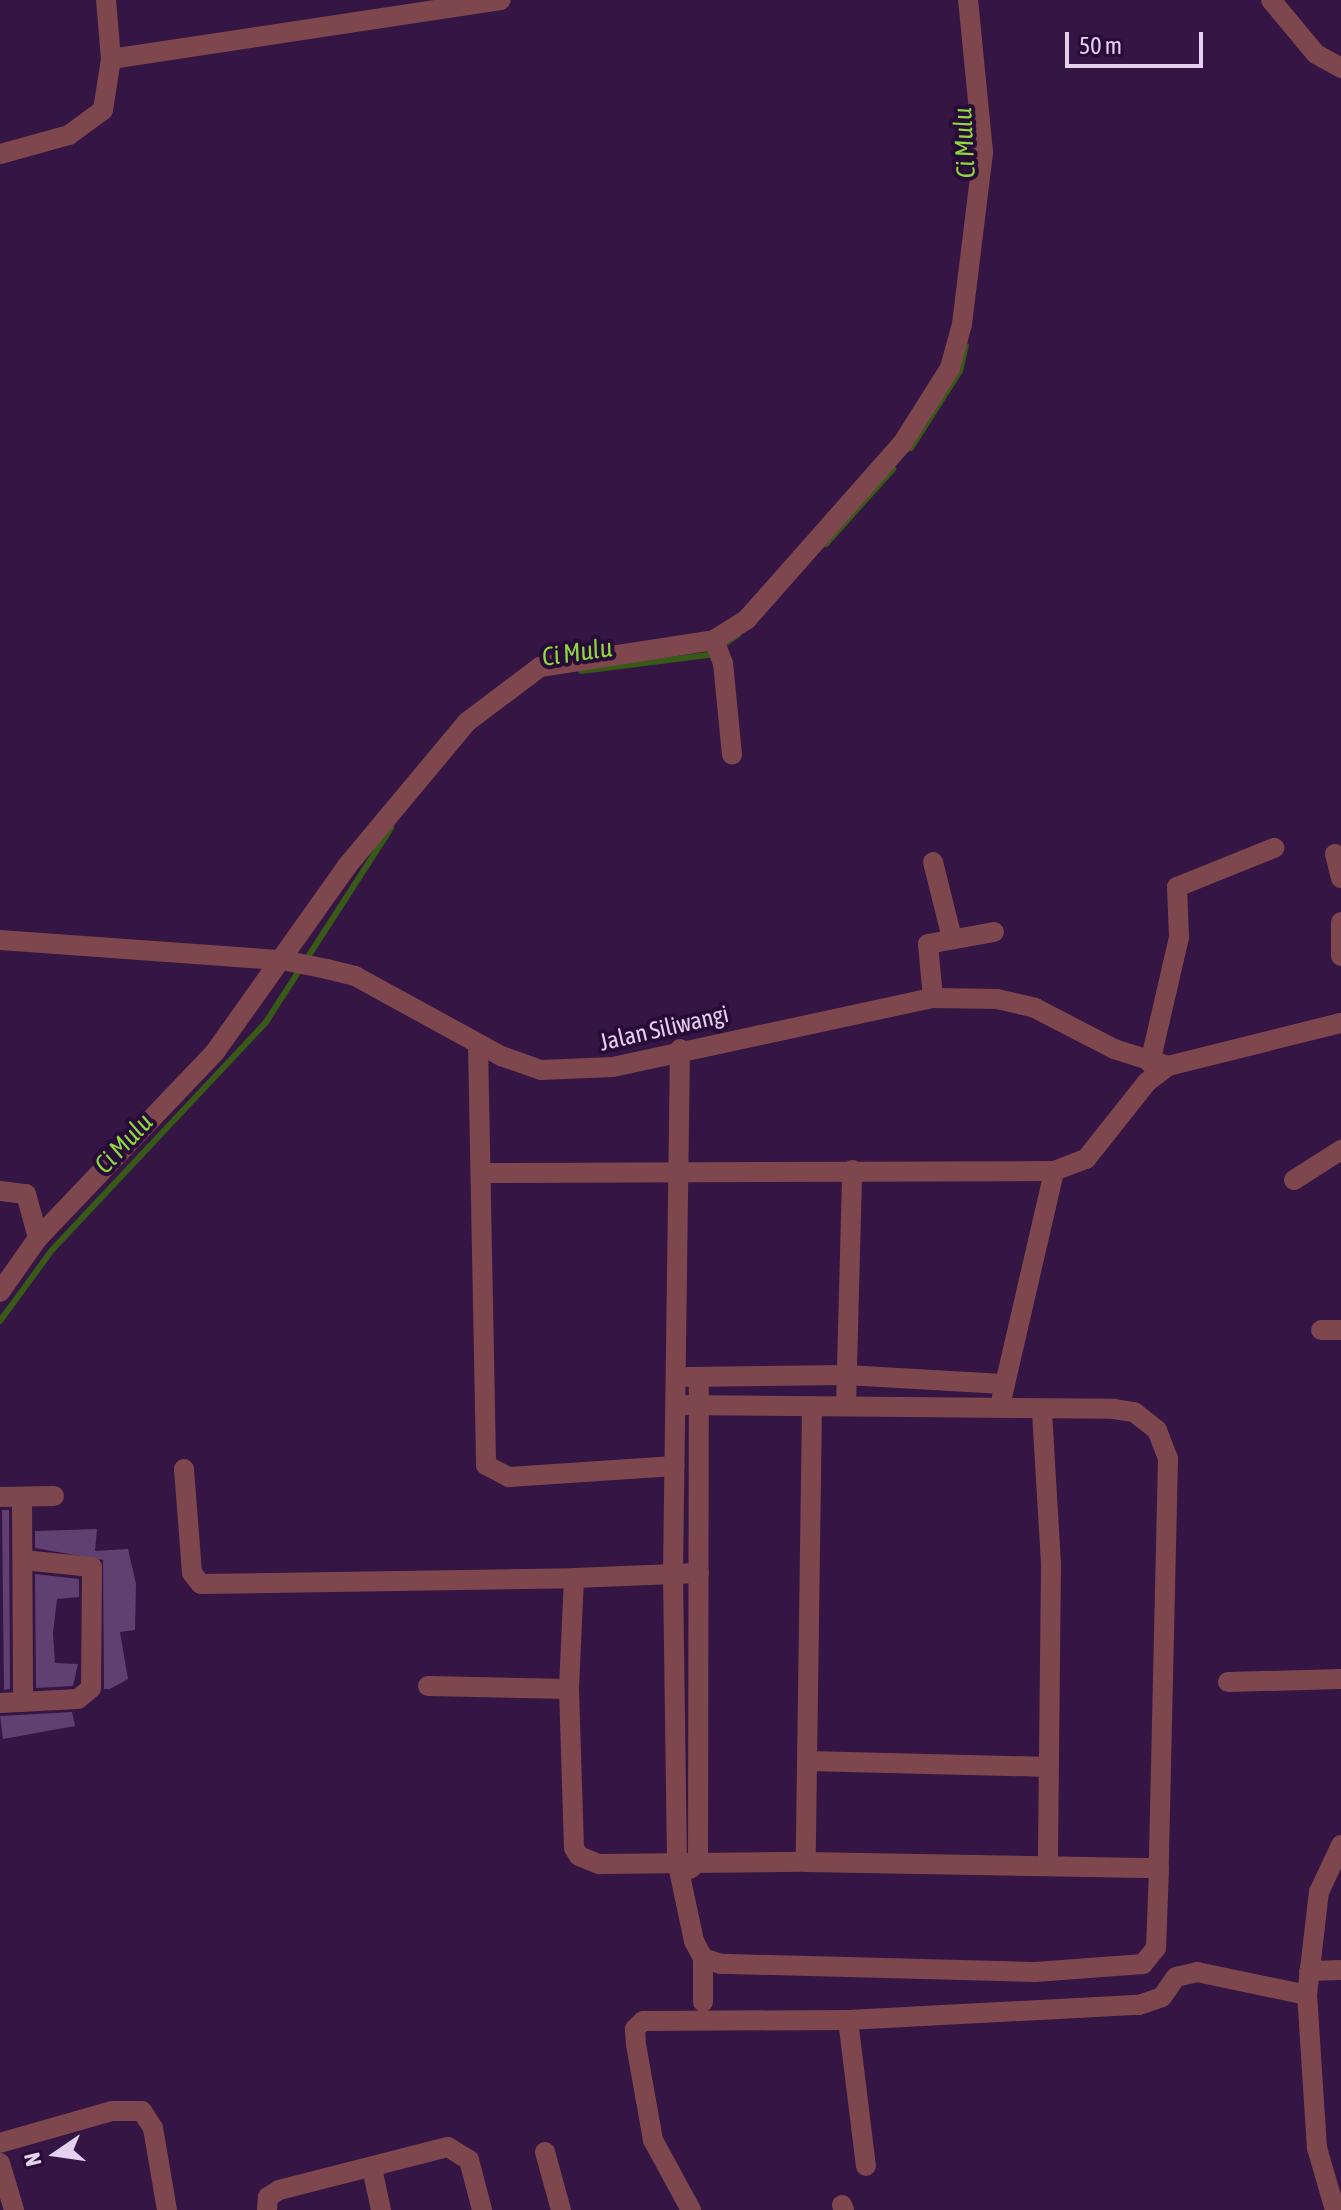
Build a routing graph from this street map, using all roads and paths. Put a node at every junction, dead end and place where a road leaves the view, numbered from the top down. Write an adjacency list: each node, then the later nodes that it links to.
1 (106, 0): 5 (street)
2 (501, 0): 5 (street)
3 (968, 0): 8 (street)
4 (1271, 0): 6 (street)
5 (111, 59): 7 (street)
6 (1341, 68)
7 (0, 154)
8 (714, 641): 9 (street); 19 (street)
9 (732, 755)
10 (1274, 848): 24 (street)
11 (1335, 854): 13 (street)
12 (933, 862): 16 (street)
13 (1341, 878)
14 (1341, 922): 18 (street)
15 (994, 932): 16 (street)
16 (952, 938): 20 (street)
17 (0, 940): 19 (street, Jalan Siliwangi)
18 (1341, 956)
19 (283, 960): 22 (street, Jalan Siliwangi); 32 (street)
20 (933, 998): 23 (street, Jalan Siliwangi); 24 (street, Jalan Siliwangi)
21 (1341, 1023): 24 (street)
22 (478, 1044): 23 (street, Jalan Siliwangi); 29 (street)
23 (680, 1049): 26 (street)
24 (1159, 1065): 28 (street)
25 (1341, 1150): 30 (street)
26 (680, 1170): 27 (street); 29 (street); 35 (street)
27 (852, 1170): 28 (street); 34 (street)
28 (1054, 1171): 37 (street)
29 (481, 1173): 44 (street)
30 (1294, 1180)
31 (0, 1191): 32 (street)
32 (38, 1238): 33 (street)
33 (0, 1292)
34 (846, 1375): 36 (street); 37 (street); 41 (street)
35 (676, 1377): 36 (street); 38 (street)
36 (699, 1377): 39 (street)
37 (1003, 1384): 42 (street)
38 (676, 1405): 39 (street); 44 (street)
39 (699, 1405): 40 (street); 50 (street)
40 (812, 1406): 41 (street); 61 (street)
41 (846, 1406): 42 (street)
42 (1001, 1409): 43 (street)
43 (1042, 1412): 62 (street); 67 (street)
44 (675, 1466): 51 (street)
45 (184, 1469): 52 (street)
46 (54, 1496): 48 (street)
47 (0, 1497): 48 (street)
48 (22, 1497): 49 (street)
49 (23, 1560): 59 (street); 59 (street)
50 (699, 1573): 51 (street); 58 (street)
51 (673, 1574): 52 (street); 57 (street)
52 (574, 1578): 56 (street)
53 (1341, 1679): 54 (street)
54 (1228, 1682)
55 (428, 1686): 56 (street)
56 (569, 1689): 65 (street)
57 (675, 1694): 58 (street); 65 (street)
58 (699, 1696): 65 (street)
59 (23, 1702): 60 (street)
60 (0, 1703)
61 (807, 1761): 62 (street); 64 (street)
62 (1049, 1767): 66 (street)
63 (1341, 1845): 70 (street)
64 (806, 1862): 65 (street); 66 (street)
65 (686, 1866): 68 (street)
66 (1048, 1866): 67 (street)
67 (1159, 1868): 68 (street)
68 (703, 1958): 72 (street)
69 (1341, 1970): 70 (street)
70 (1309, 1971): 71 (street)
71 (1307, 1995): 73 (street); 86 (street)
72 (703, 2002)
73 (848, 2020): 77 (street); 85 (street)
74 (0, 2143): 79 (street)
75 (545, 2152): 84 (street)
76 (0, 2163): 80 (street)
77 (866, 2166)
78 (372, 2168): 81 (street); 82 (street); 83 (street)
79 (160, 2209)
80 (14, 2210)
81 (267, 2210)
82 (381, 2210)
83 (482, 2210)
84 (561, 2210)
85 (691, 2210)
86 (1335, 2210)

